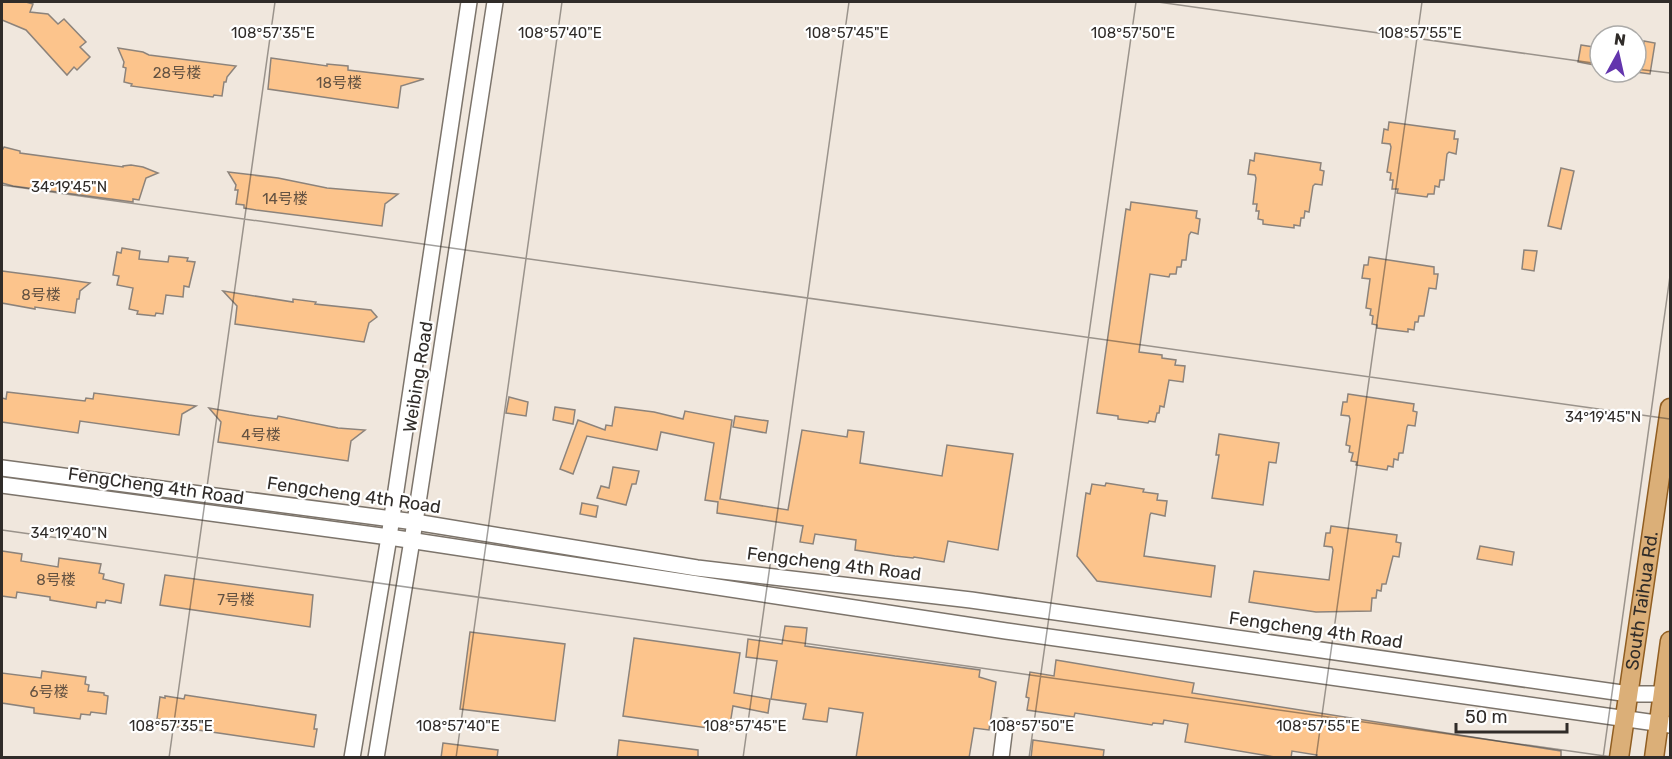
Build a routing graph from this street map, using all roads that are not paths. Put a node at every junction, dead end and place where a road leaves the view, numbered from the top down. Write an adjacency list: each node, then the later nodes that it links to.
1 (470, 2): 6 (street, Weibing Road)
2 (495, 2): 7 (street, Weibing Road)
3 (1671, 408): 11 (main road, South Taihua Rd.)
4 (2, 468): 6 (street, Fengcheng 4th Road)
5 (2, 485): 8 (street, FengCheng 4th Road)
6 (392, 520): 7 (street, Fengcheng 4th Road); 8 (street, Weibing Road)
7 (415, 522): 9 (street, Weibing Road); 11 (street, Fengcheng 4th Road)
8 (389, 537): 9 (street, FengCheng 4th Road); 16 (street, Weibing Road)
9 (412, 540): 13 (street, Fengcheng 4th Road); 17 (street, Weibing Road)
10 (1671, 641): 12 (main road, South Taihua Rd.)
11 (1629, 694): 12 (street, Fengcheng 4th Road); 13 (main road, South Taihua Rd.)
12 (1667, 694): 14 (main road, South Taihua Rd.)
13 (1624, 719): 14 (street, Fengcheng 4th Road); 19 (main road, South Taihua Rd.)
14 (1665, 724): 20 (main road, South Taihua Rd.)
15 (1005, 726): 18 (street)
16 (352, 758)
17 (376, 758)
18 (1001, 758)
19 (1619, 758)
20 (1654, 758)

